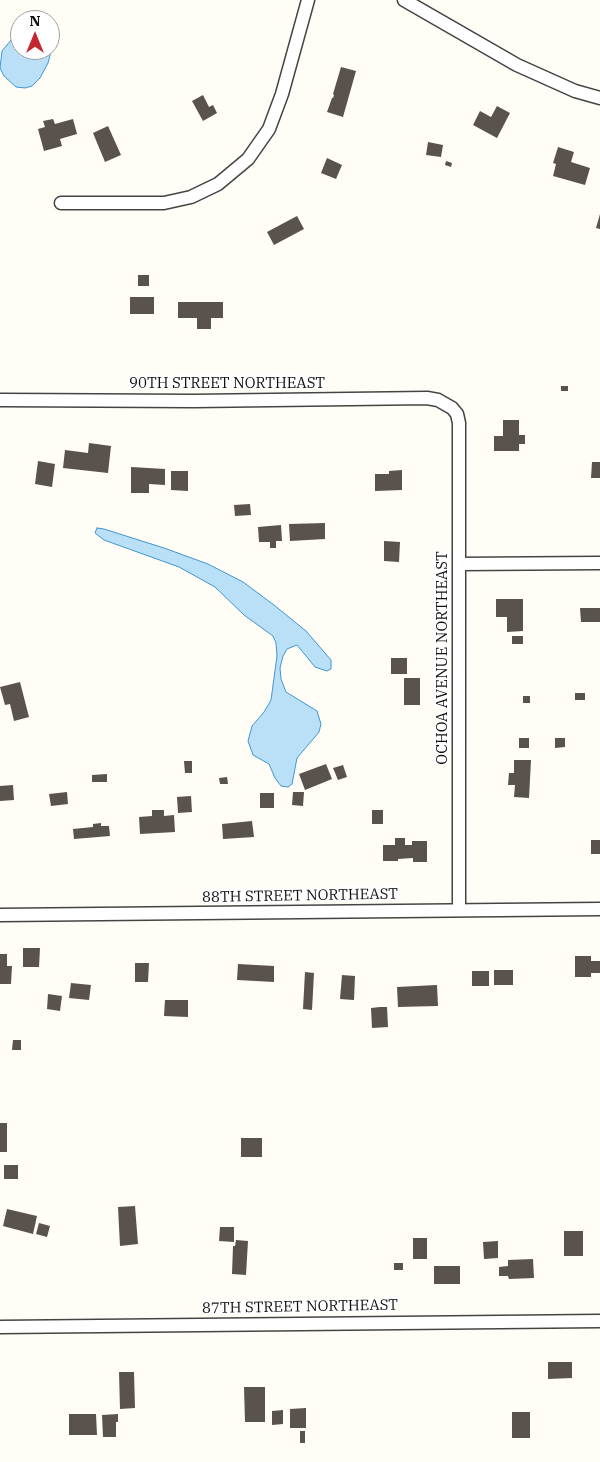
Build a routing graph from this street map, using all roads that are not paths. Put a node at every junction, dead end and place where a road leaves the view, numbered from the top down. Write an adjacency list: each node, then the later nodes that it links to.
1 (308, 0): 4 (street)
2 (404, 0): 3 (street)
3 (600, 98)
4 (61, 203)
5 (0, 400): 6 (street, 90TH STREET NORTHEAST)
6 (452, 408): 8 (street, OCHOA AVENUE NORTHEAST)
7 (600, 563): 8 (street)
8 (459, 564): 10 (street, OCHOA AVENUE NORTHEAST)
9 (600, 909): 10 (street, 88TH STREET NORTHEAST)
10 (460, 910): 11 (street, 88TH STREET NORTHEAST)
11 (0, 915)
12 (600, 1321): 13 (street, 87TH STREET NORTHEAST)
13 (0, 1327)

